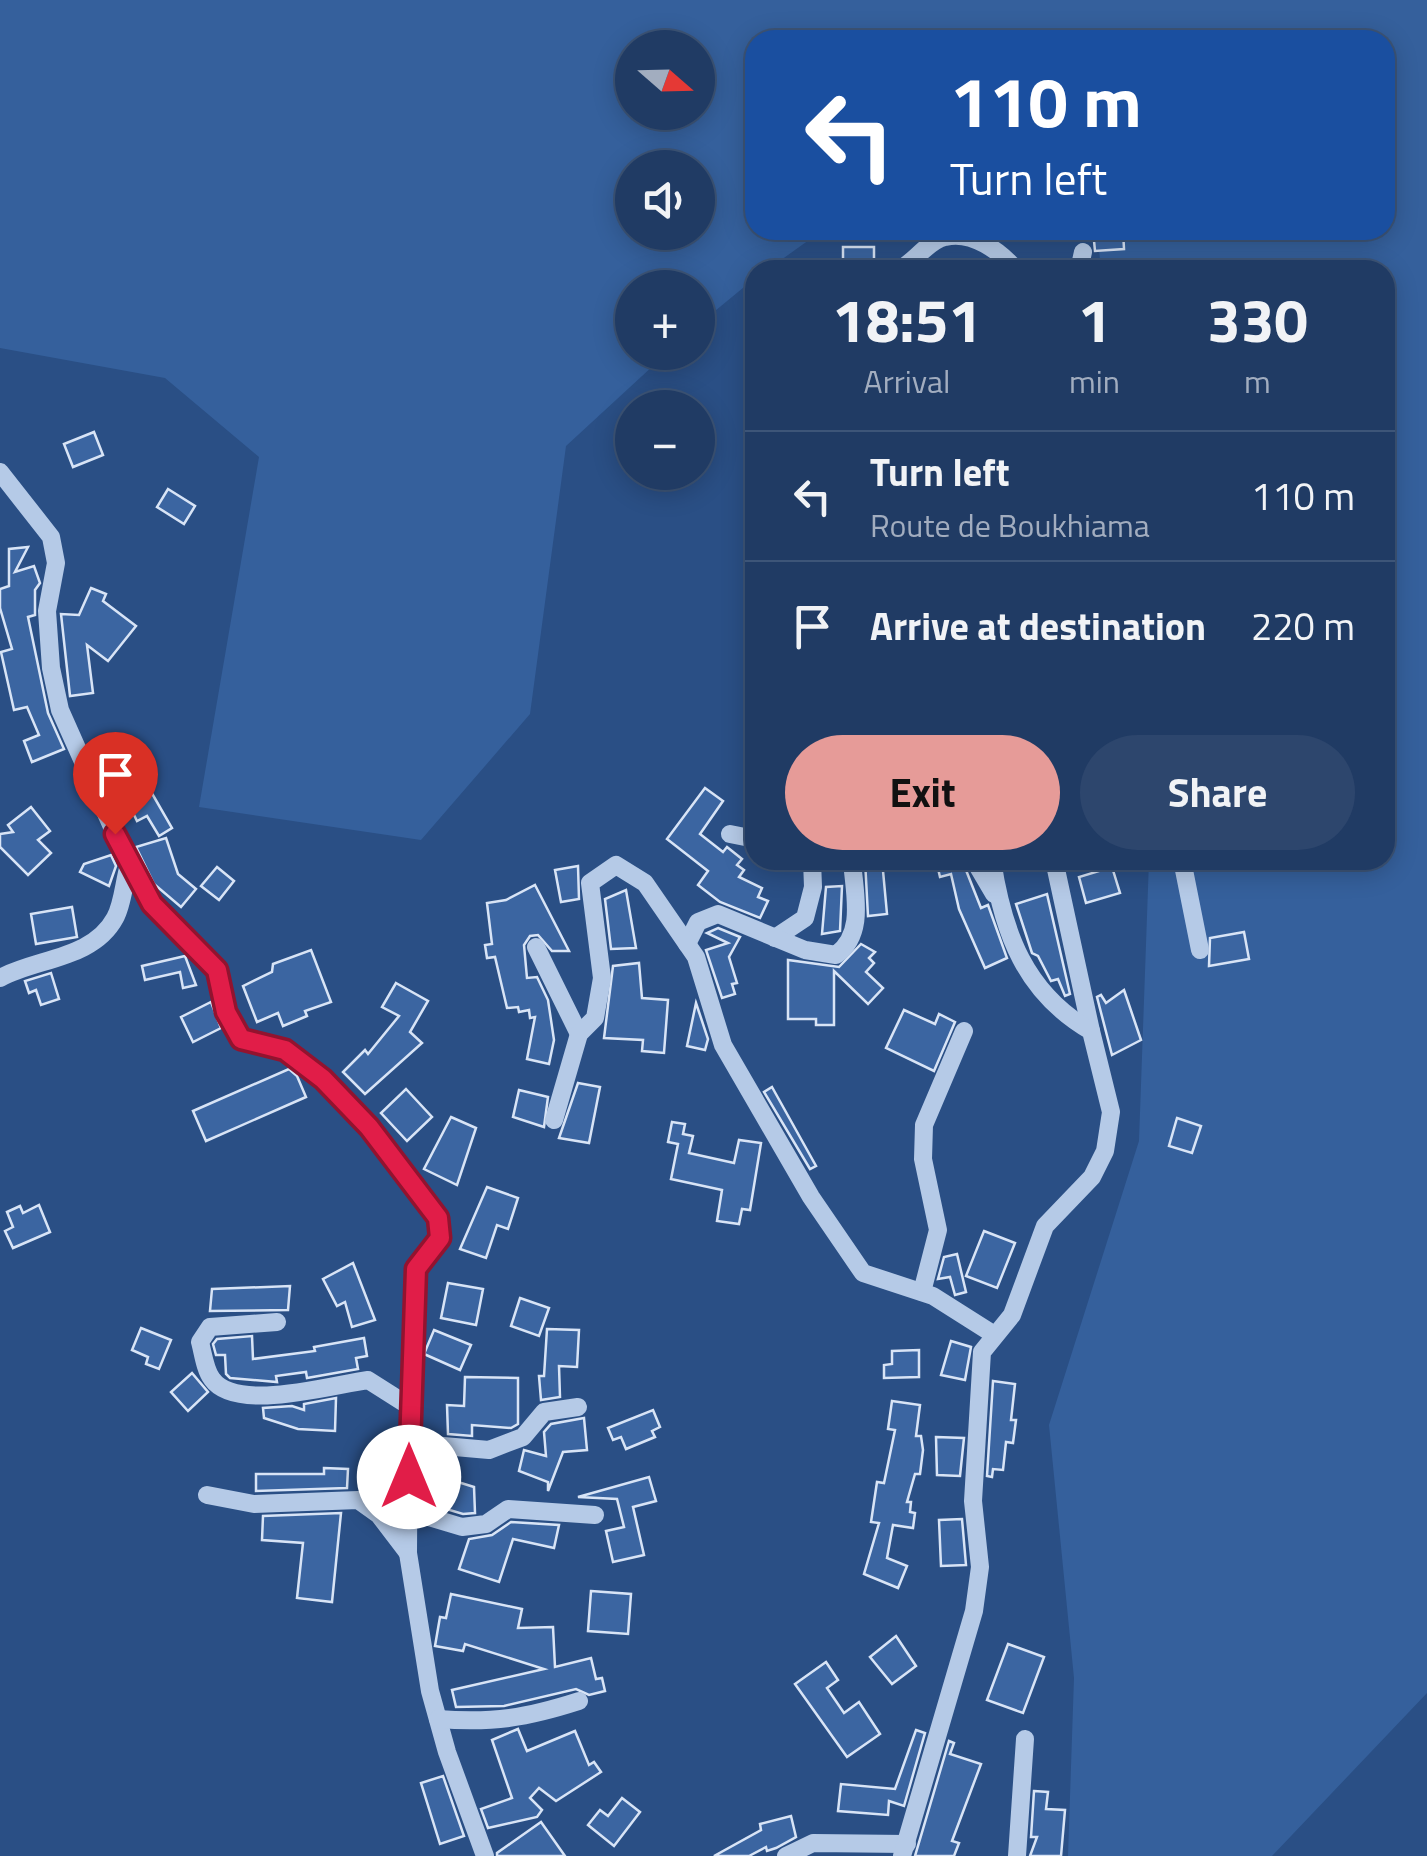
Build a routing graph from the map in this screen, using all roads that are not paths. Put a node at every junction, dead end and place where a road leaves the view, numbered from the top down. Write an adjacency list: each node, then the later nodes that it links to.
1 (939, 240): 3 (street)
2 (972, 240): 4 (street)
3 (912, 260)
4 (1008, 260)
5 (0, 472): 8 (street)
6 (730, 834): 7 (street)
7 (745, 838)
8 (128, 865): 20 (street); 28 (street)
9 (812, 870): 16 (street)
10 (853, 870): 16 (street)
11 (980, 870): 15 (street)
12 (994, 870): 15 (street)
13 (1060, 870): 21 (street)
14 (1184, 870): 19 (street)
15 (998, 900): 21 (street)
16 (775, 938): 17 (street)
17 (687, 944): 23 (street); 25 (street)
18 (536, 946): 23 (street)
19 (1200, 950)
20 (0, 978)
21 (1091, 1031): 27 (street)
22 (964, 1032): 25 (street)
23 (579, 1034): 24 (street)
24 (554, 1120)
25 (922, 1292): 27 (street)
26 (277, 1322): 28 (street)
27 (992, 1334): 38 (street)
28 (409, 1406): 30 (street)
29 (578, 1407): 30 (street)
30 (409, 1443): 32 (street)
31 (207, 1495): 34 (street)
32 (409, 1511): 33 (street); 34 (street)
33 (595, 1515)
34 (408, 1553): 36 (street)
35 (579, 1701): 36 (street)
36 (438, 1719): 39 (street)
37 (1025, 1739): 41 (street)
38 (905, 1850): 40 (street)
39 (485, 1856)
40 (786, 1856)
41 (1017, 1856)

